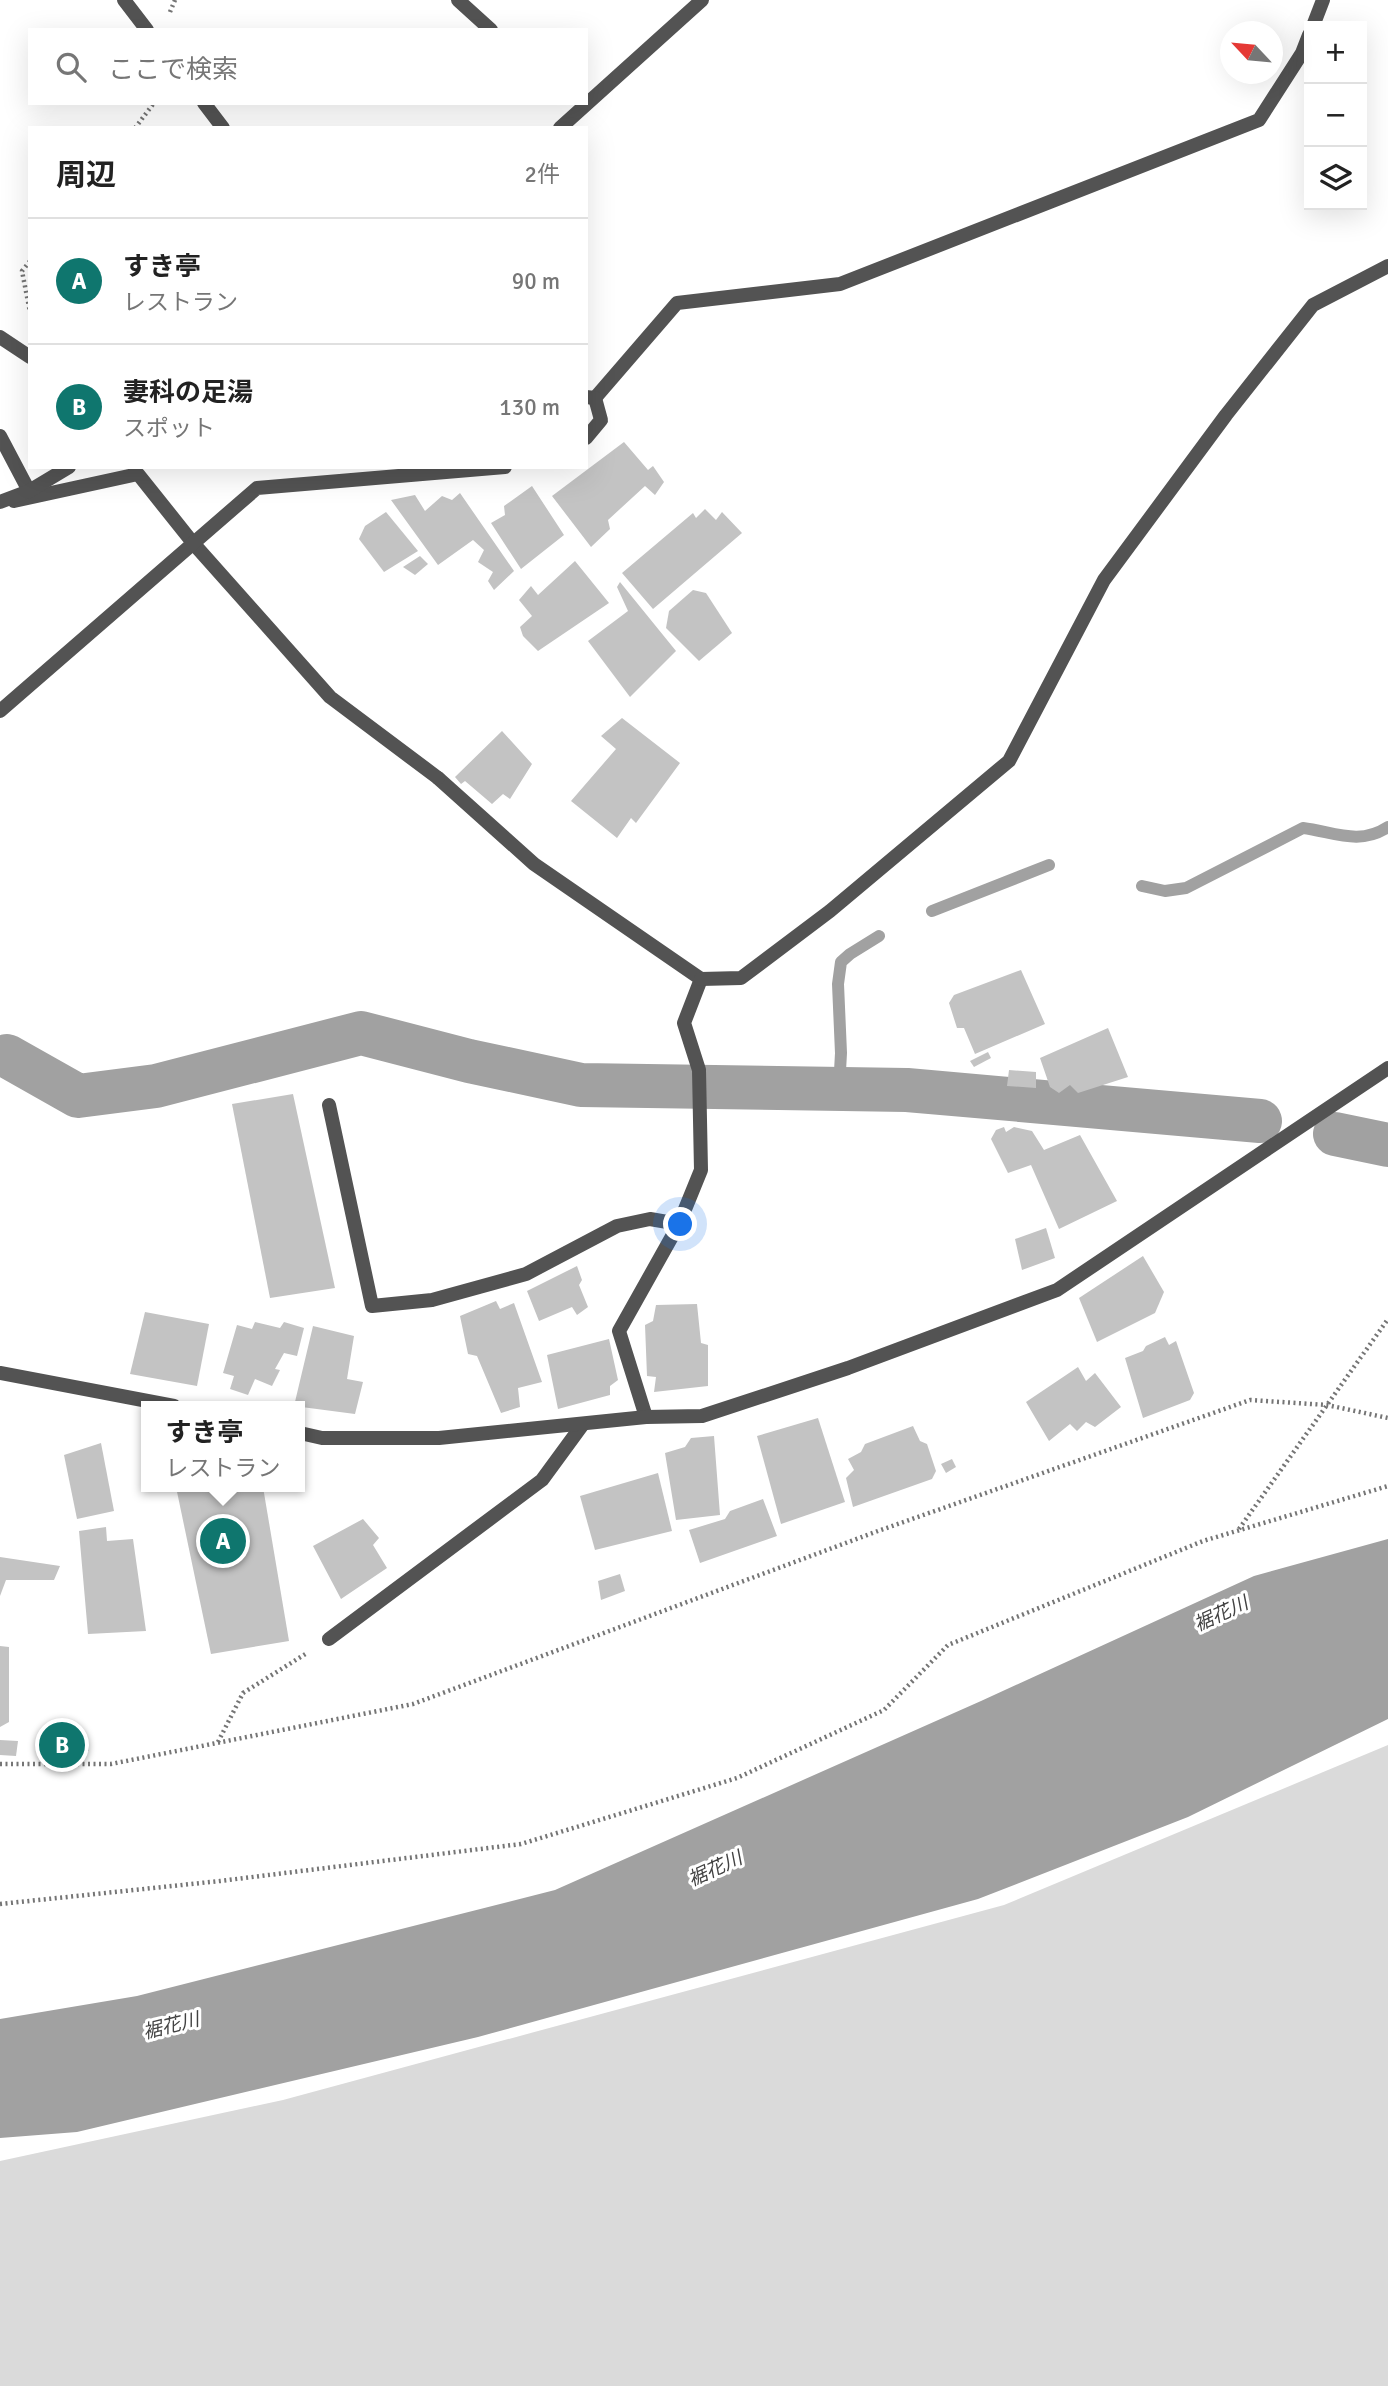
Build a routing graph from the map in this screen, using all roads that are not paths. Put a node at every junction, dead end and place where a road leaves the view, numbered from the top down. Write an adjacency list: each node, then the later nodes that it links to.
1 (124, 0): 6 (street)
2 (458, 0): 7 (street)
3 (702, 0): 9 (street)
4 (1323, 0): 5 (street)
5 (1315, 21)
6 (145, 28)
7 (489, 28)
8 (1304, 48): 17 (street)
9 (588, 97)
10 (206, 105): 12 (street)
11 (576, 107): 13 (street)
12 (221, 126)
13 (562, 126)
14 (1388, 266): 26 (street)
15 (0, 337): 16 (street)
16 (28, 356)
17 (591, 398): 19 (street)
18 (0, 436): 22 (street)
19 (588, 436)
20 (66, 469): 22 (street)
21 (481, 469): 24 (street)
22 (29, 491): 23 (street)
23 (0, 503): 24 (street)
24 (193, 543): 25 (street); 26 (street)
25 (0, 710)
26 (701, 979): 29 (street)
27 (1388, 1068): 32 (street)
28 (329, 1105): 29 (street)
29 (679, 1224): 32 (street)
30 (0, 1373): 31 (street)
31 (148, 1401)
32 (646, 1417): 33 (street)
33 (583, 1424): 34 (street); 35 (street)
34 (305, 1434)
35 (329, 1639)

